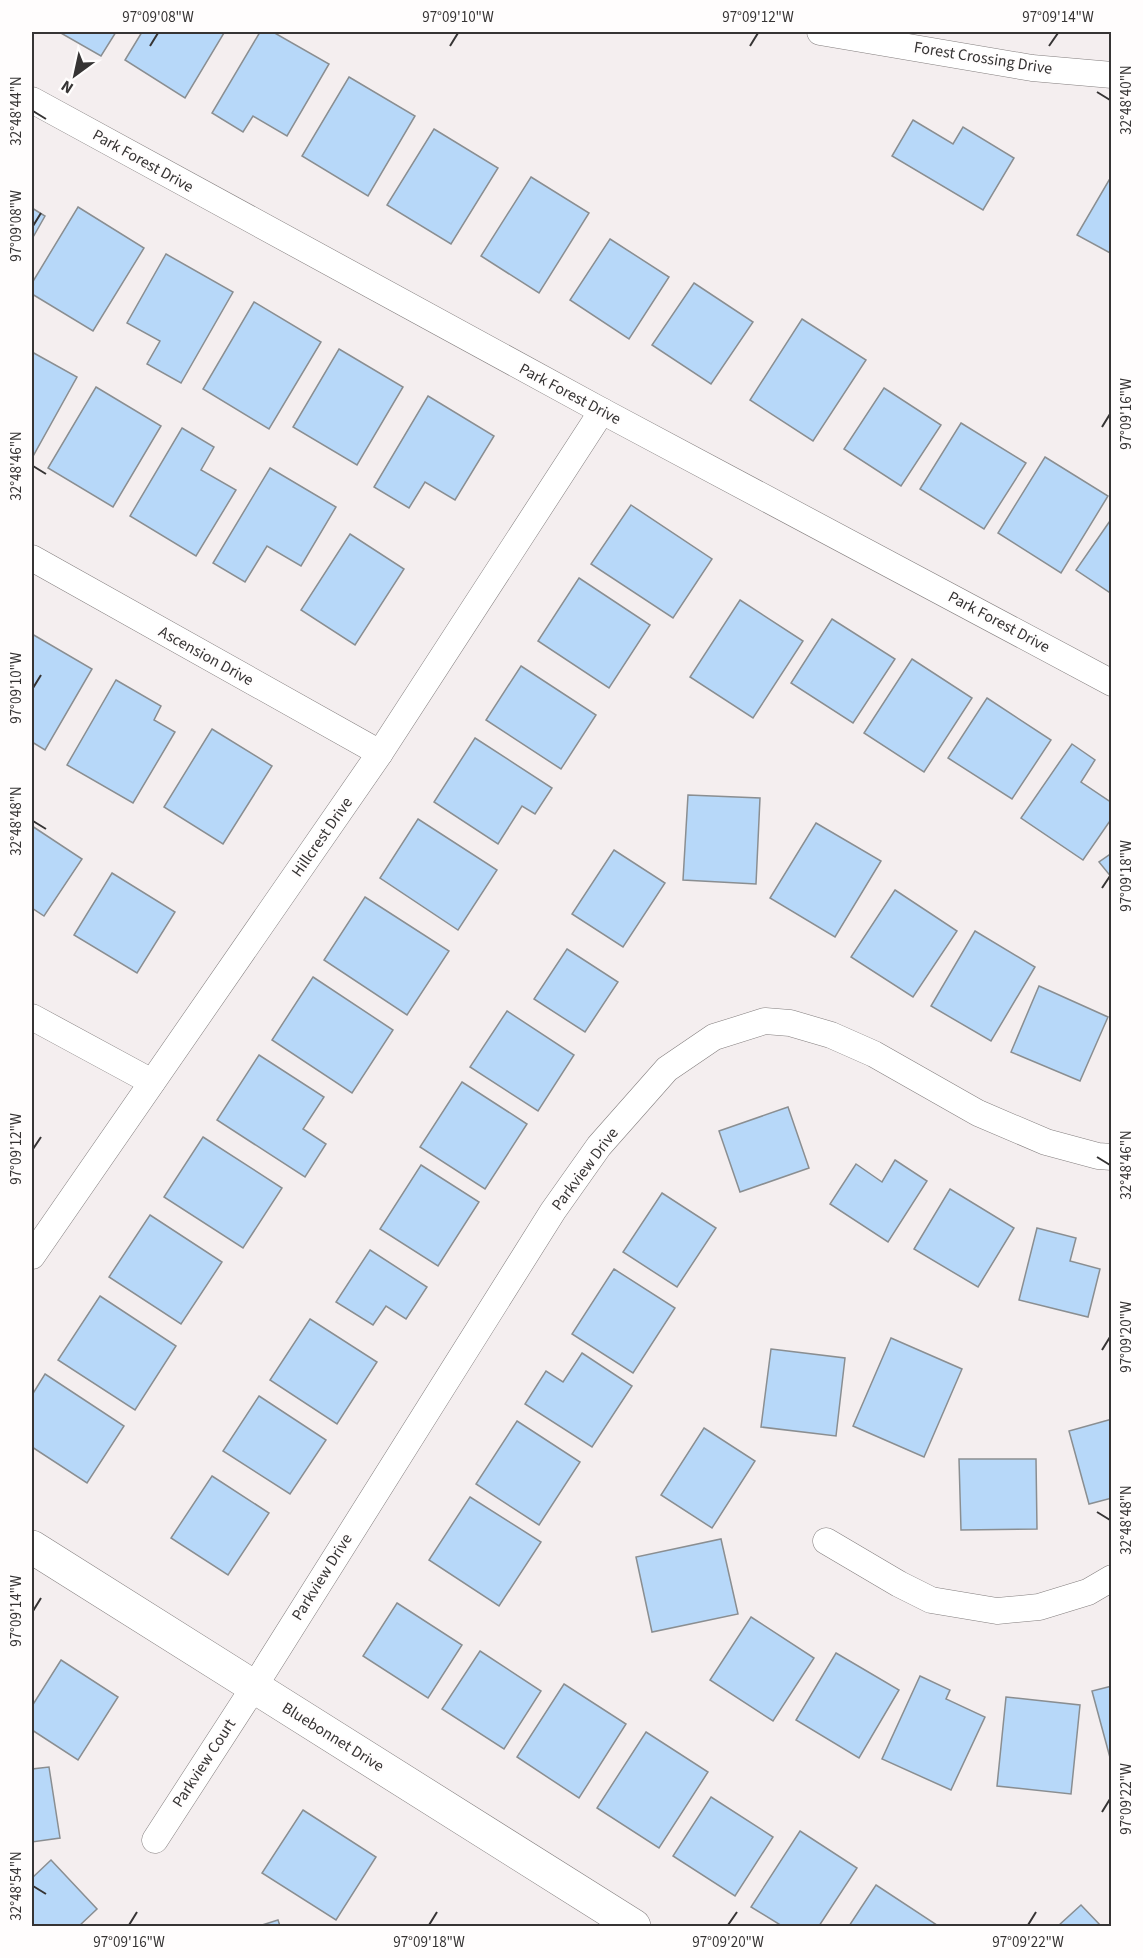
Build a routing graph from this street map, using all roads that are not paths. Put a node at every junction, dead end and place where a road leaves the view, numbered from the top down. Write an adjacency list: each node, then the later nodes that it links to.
1 (820, 32): 2 (street, Forest Crossing Drive)
2 (1112, 75)
3 (32, 100): 4 (street, Park Forest Drive)
4 (602, 411): 6 (street, Park Forest Drive); 7 (street, Hillcrest Drive)
5 (32, 558): 7 (street, Ascension Drive)
6 (1112, 682)
7 (380, 753): 9 (street, Hillcrest Drive)
8 (32, 1017): 9 (street)
9 (152, 1082): 11 (street, Hillcrest Drive)
10 (1112, 1157): 15 (street, Parkview Drive)
11 (32, 1256)
12 (826, 1541): 14 (street)
13 (32, 1547): 15 (street, Bluebonnet Drive)
14 (1112, 1578)
15 (254, 1687): 16 (street, Parkview Court); 17 (street, Bluebonnet Drive)
16 (155, 1840)
17 (634, 1926)

